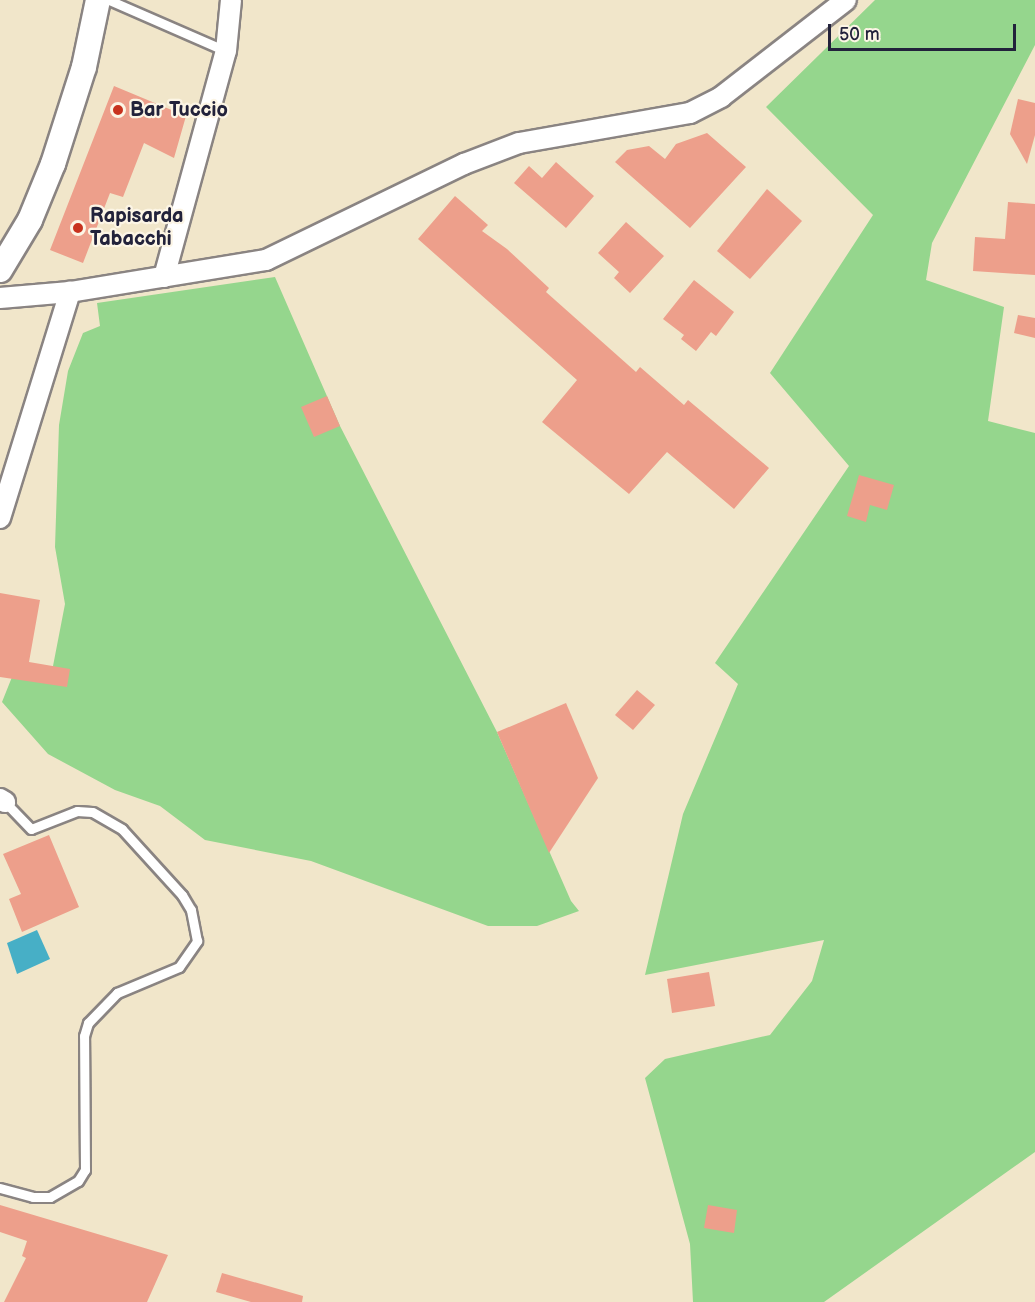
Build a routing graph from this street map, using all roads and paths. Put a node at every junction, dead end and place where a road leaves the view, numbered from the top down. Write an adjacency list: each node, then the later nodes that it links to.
1 (81, 0): 7 (street)
2 (98, 0): 8 (street)
3 (109, 0): 6 (lane)
4 (231, 0): 6 (street)
5 (846, 0): 9 (street)
6 (226, 51): 9 (street)
7 (0, 240)
8 (0, 270)
9 (164, 277): 10 (street)
10 (70, 292): 11 (street); 12 (street)
11 (0, 298)
12 (0, 519)
13 (3, 800): 14 (lane)
14 (0, 1188)

